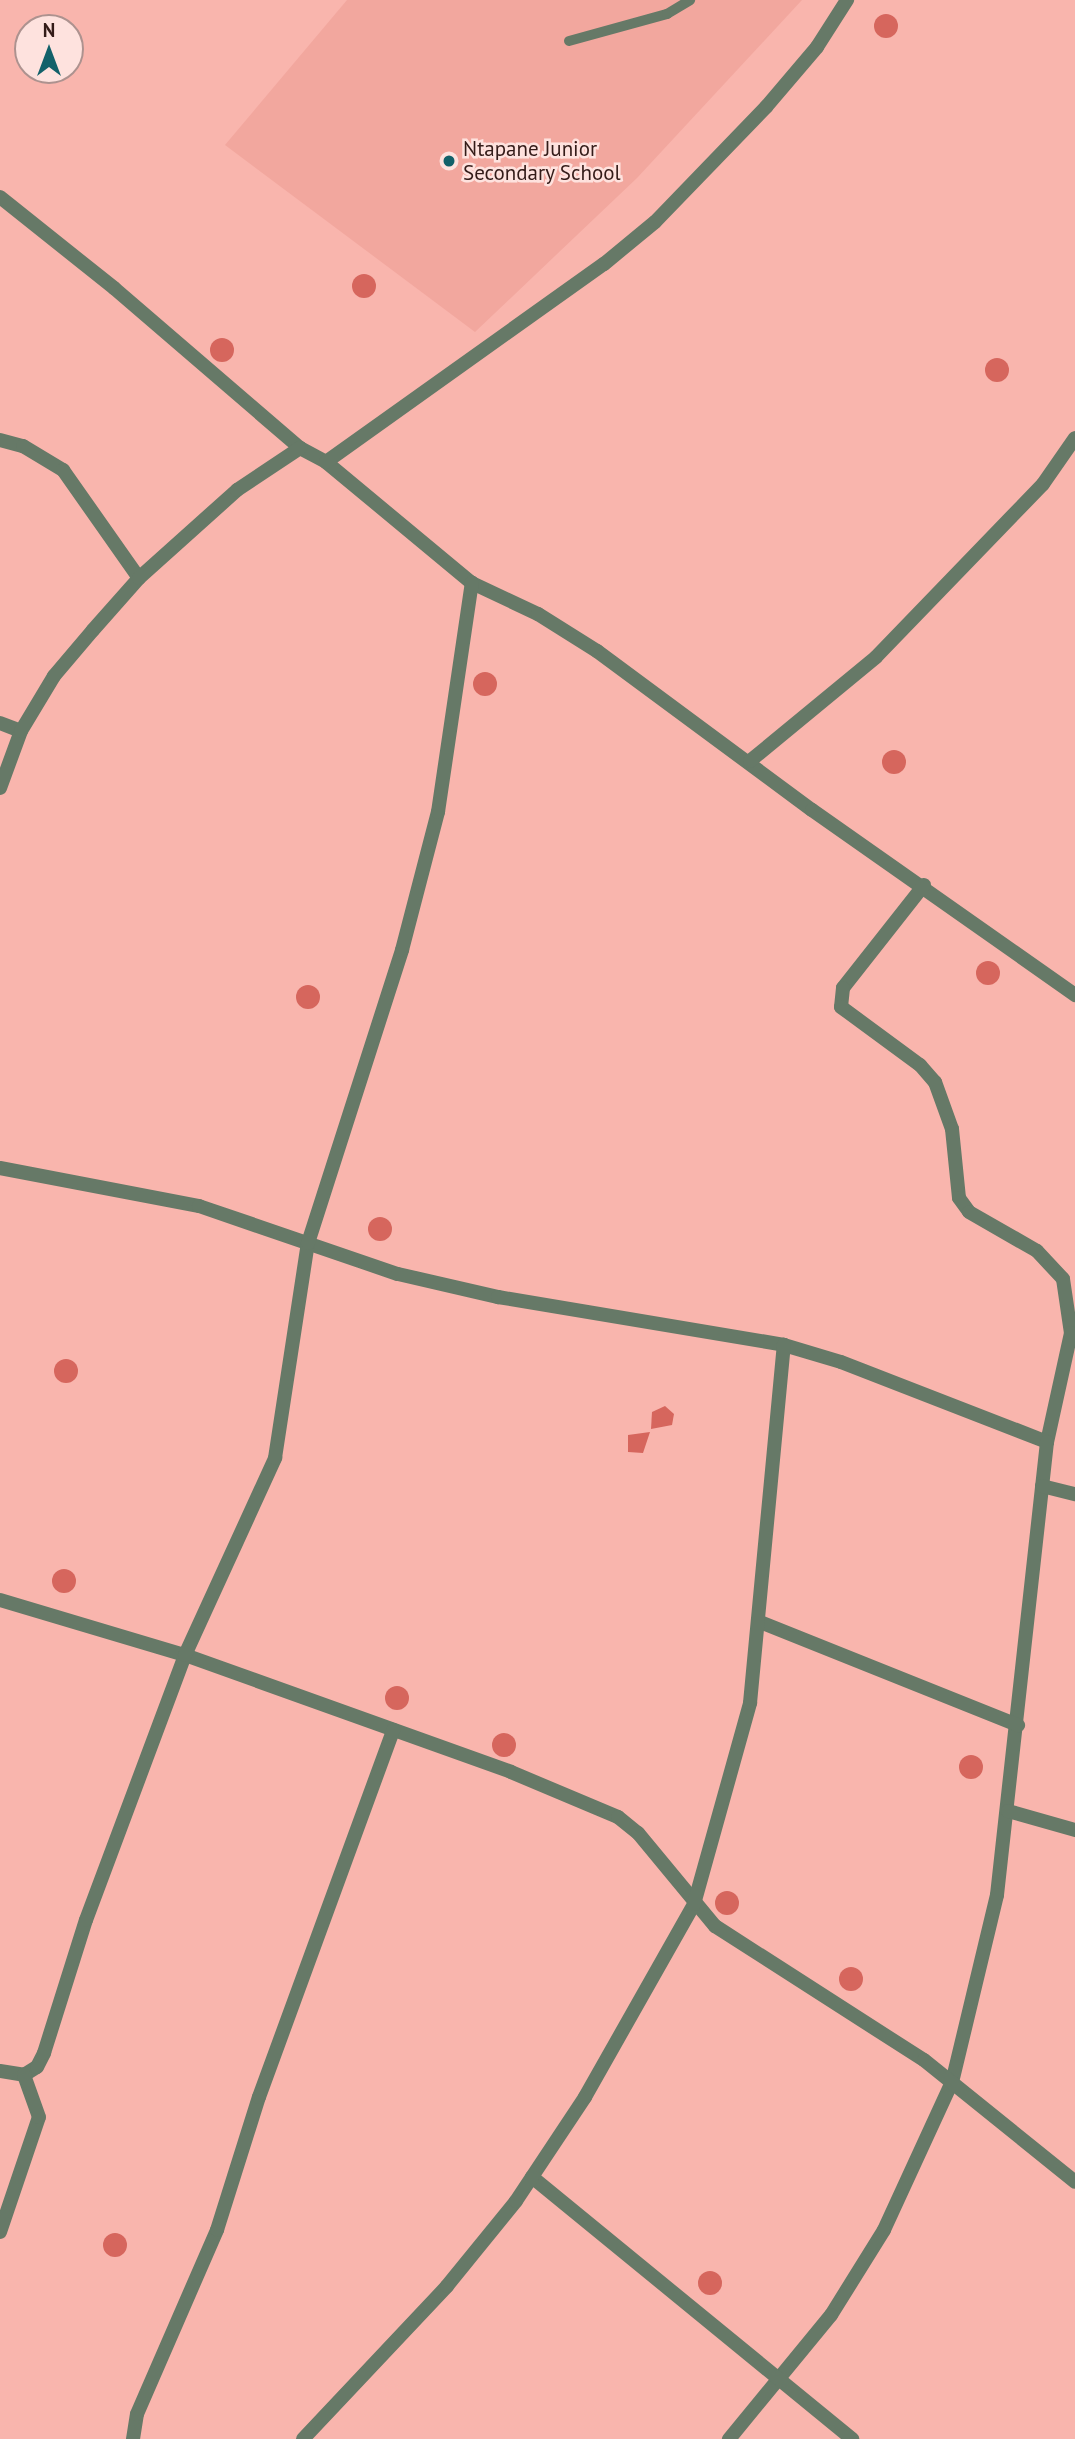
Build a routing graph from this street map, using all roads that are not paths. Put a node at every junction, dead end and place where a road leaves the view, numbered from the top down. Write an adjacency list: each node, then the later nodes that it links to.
1 (690, 0): 3 (lane)
2 (848, 0): 8 (street)
3 (569, 41)
4 (0, 197): 7 (street)
5 (1075, 438): 13 (street)
6 (0, 440): 9 (street)
7 (300, 448): 8 (street); 9 (street)
8 (326, 462): 10 (street)
9 (139, 578): 12 (street)
10 (472, 583): 13 (street); 18 (street)
11 (0, 723): 12 (street)
12 (21, 731): 14 (street)
13 (750, 761): 15 (street)
14 (0, 788)
15 (924, 885): 16 (street); 19 (street)
16 (1075, 995)
17 (0, 1168): 18 (street)
18 (307, 1243): 20 (street); 26 (street)
19 (1069, 1278): 21 (street)
20 (784, 1345): 21 (street); 25 (street)
21 (1046, 1442): 22 (street)
22 (1042, 1486): 23 (street); 27 (street)
23 (1075, 1494)
24 (0, 1600): 26 (street)
25 (760, 1622): 27 (street); 31 (street)
26 (185, 1655): 28 (street); 33 (street)
27 (1018, 1725): 29 (street)
28 (393, 1730): 31 (street); 39 (street)
29 (1008, 1811): 30 (street); 34 (street)
30 (1075, 1829)
31 (694, 1904): 34 (street); 35 (street)
32 (0, 2071): 33 (street)
33 (24, 2075): 37 (street)
34 (952, 2082): 36 (street); 38 (street)
35 (532, 2177): 38 (street); 40 (street)
36 (1075, 2182)
37 (0, 2232)
38 (780, 2382): 41 (street); 42 (street)
39 (130, 2435)
40 (303, 2439)
41 (729, 2439)
42 (852, 2439)

